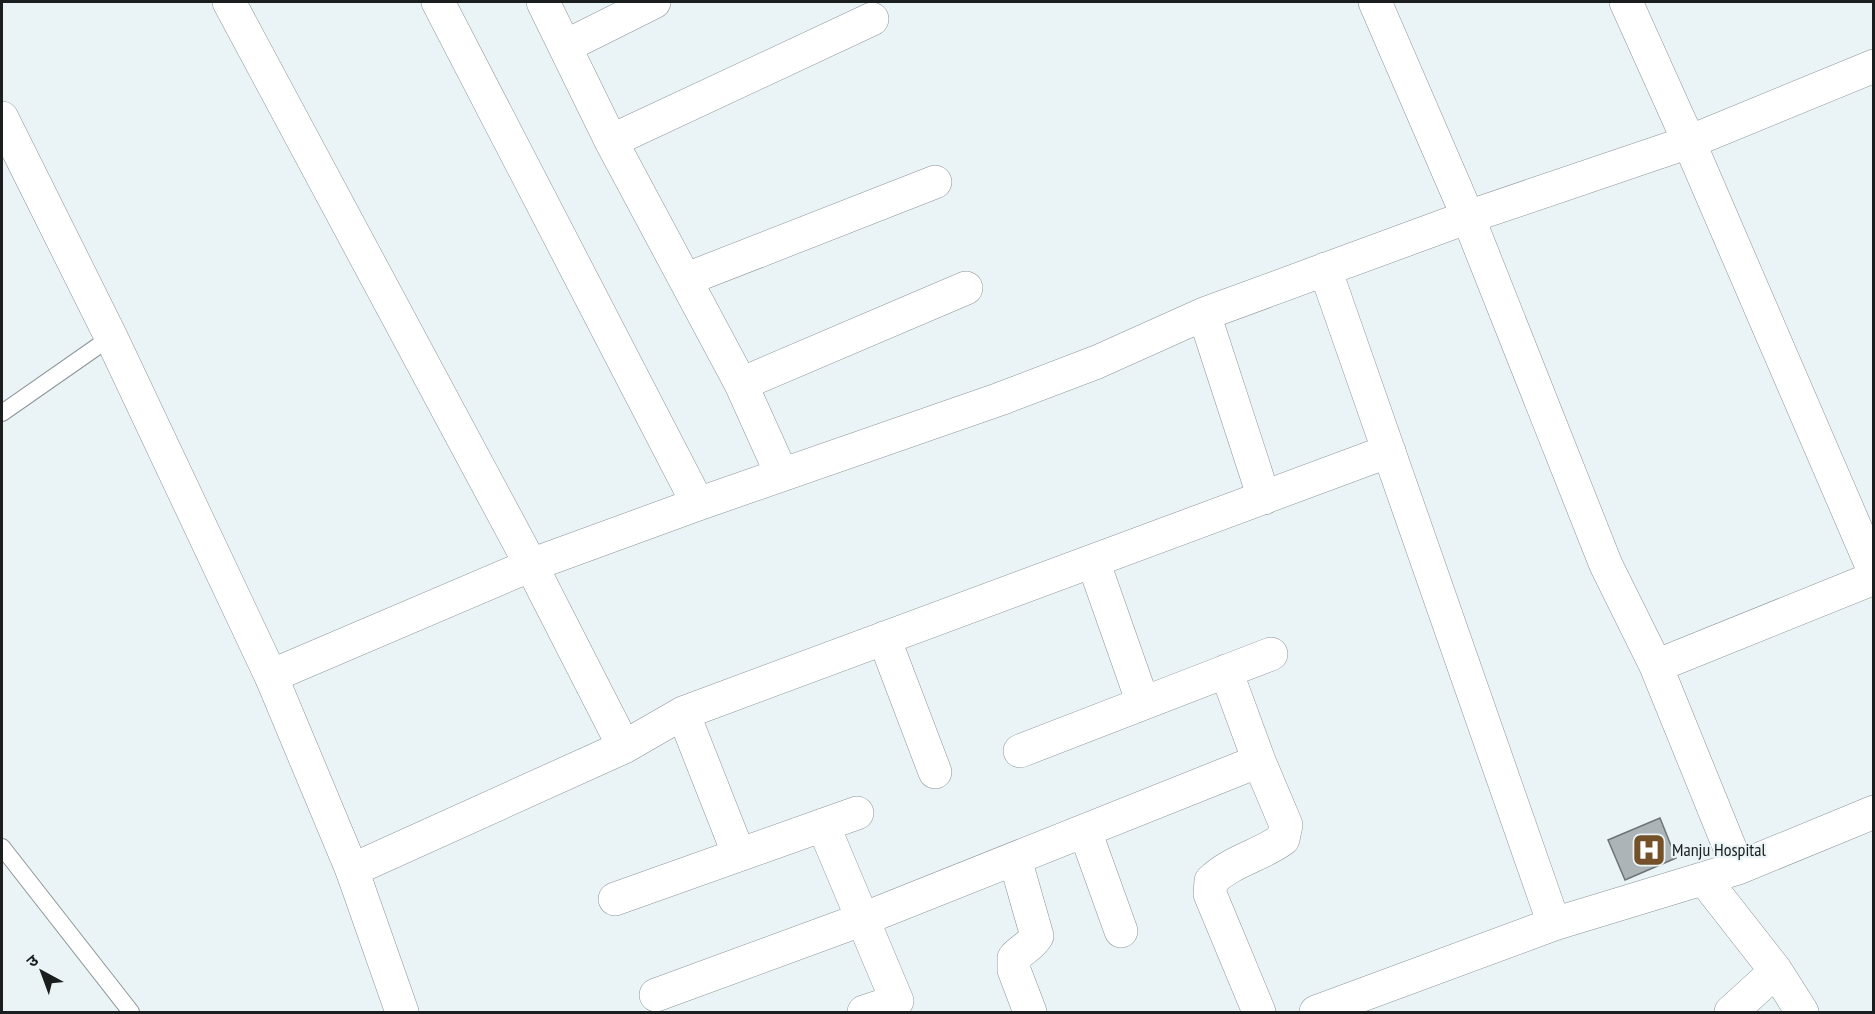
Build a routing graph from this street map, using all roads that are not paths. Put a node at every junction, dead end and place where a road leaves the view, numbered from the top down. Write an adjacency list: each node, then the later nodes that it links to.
1 (229, 2): 27 (street)
2 (438, 2): 25 (street)
3 (543, 2): 8 (street)
4 (654, 2): 8 (street)
5 (1375, 2): 14 (street)
6 (1626, 2): 12 (street)
7 (872, 20): 11 (street)
8 (566, 46): 11 (street)
9 (1874, 66): 12 (street)
10 (2, 118): 19 (street)
11 (611, 141): 16 (street)
12 (1689, 142): 14 (street); 28 (street)
13 (935, 182): 16 (street)
14 (1468, 217): 15 (street); 32 (street)
15 (1325, 269): 18 (street); 22 (street)
16 (687, 279): 20 (street)
17 (966, 288): 20 (street)
18 (1204, 314): 23 (street); 24 (street)
19 (111, 337): 21 (lane); 34 (street)
20 (741, 384): 23 (street)
21 (2, 413)
22 (1389, 452): 24 (street); 53 (street)
23 (782, 475): 25 (street)
24 (1264, 498): 26 (street)
25 (698, 504): 27 (street)
26 (1093, 561): 30 (street); 35 (street)
27 (531, 565): 34 (street); 37 (street)
28 (1874, 571)
29 (1874, 578): 32 (street)
30 (885, 638): 36 (street); 40 (street)
31 (1271, 654): 33 (street)
32 (1656, 666): 48 (street)
33 (1226, 671): 35 (street); 39 (street)
34 (271, 676): 49 (street)
35 (1143, 703): 38 (street)
36 (683, 713): 37 (street); 46 (street)
37 (624, 747): 49 (street)
38 (1020, 751)
39 (1259, 761): 44 (street); 61 (street)
40 (935, 772)
41 (1874, 812): 48 (street)
42 (857, 813): 43 (street)
43 (823, 825): 46 (street); 52 (street)
44 (1086, 831): 47 (street); 54 (street)
45 (2, 847): 57 (lane)
46 (739, 855): 51 (street)
47 (1015, 859): 52 (street); 60 (street)
48 (1738, 868): 50 (street)
49 (352, 870): 58 (street)
50 (1704, 879): 53 (street); 55 (street)
51 (615, 899)
52 (863, 919): 56 (street); 59 (street)
53 (1554, 924): 62 (street)
54 (1121, 930)
55 (1776, 971): 63 (street); 64 (street)
56 (657, 995)
57 (130, 1012)
58 (402, 1012)
59 (864, 1012)
60 (1030, 1012)
61 (1259, 1012)
62 (1316, 1012)
63 (1731, 1012)
64 (1802, 1012)

